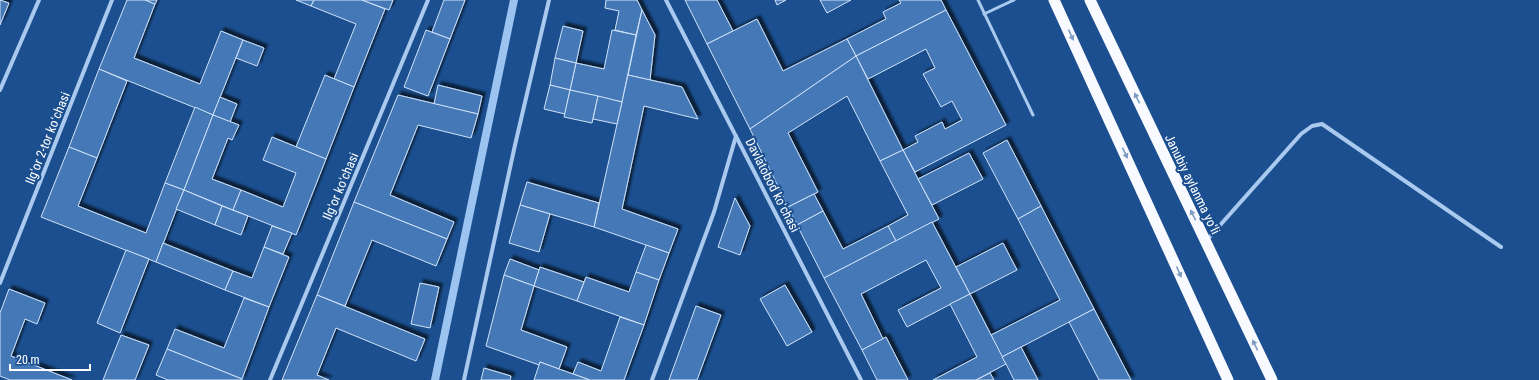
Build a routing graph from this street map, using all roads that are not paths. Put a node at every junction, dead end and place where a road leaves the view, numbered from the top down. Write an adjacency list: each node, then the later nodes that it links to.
1 (39, 0): 11 (street)
2 (112, 0): 16 (street, Ilgʻor 2-tor koʻchasi)
3 (428, 0): 17 (street, Ilgʻor koʻchasi)
4 (549, 0): 18 (street)
5 (666, 0): 13 (street, Davlatobod koʻchasi)
6 (978, 0): 10 (lane)
7 (1014, 0): 10 (lane)
8 (1054, 0): 21 (highway, one-way to 21)
9 (1090, 0): 14 (highway, Janubiy aylanma yoʻli, one-way to 9)
10 (984, 14): 12 (lane)
11 (0, 90)
12 (1033, 115)
13 (737, 136): 19 (street); 20 (street, Davlatobod koʻchasi)
14 (1206, 242): 15 (street); 22 (highway, Janubiy aylanma yoʻli, one-way to 14)
15 (1501, 247)
16 (0, 283)
17 (270, 380)
18 (464, 380)
19 (652, 380)
20 (861, 380)
21 (1228, 380)
22 (1272, 380)

